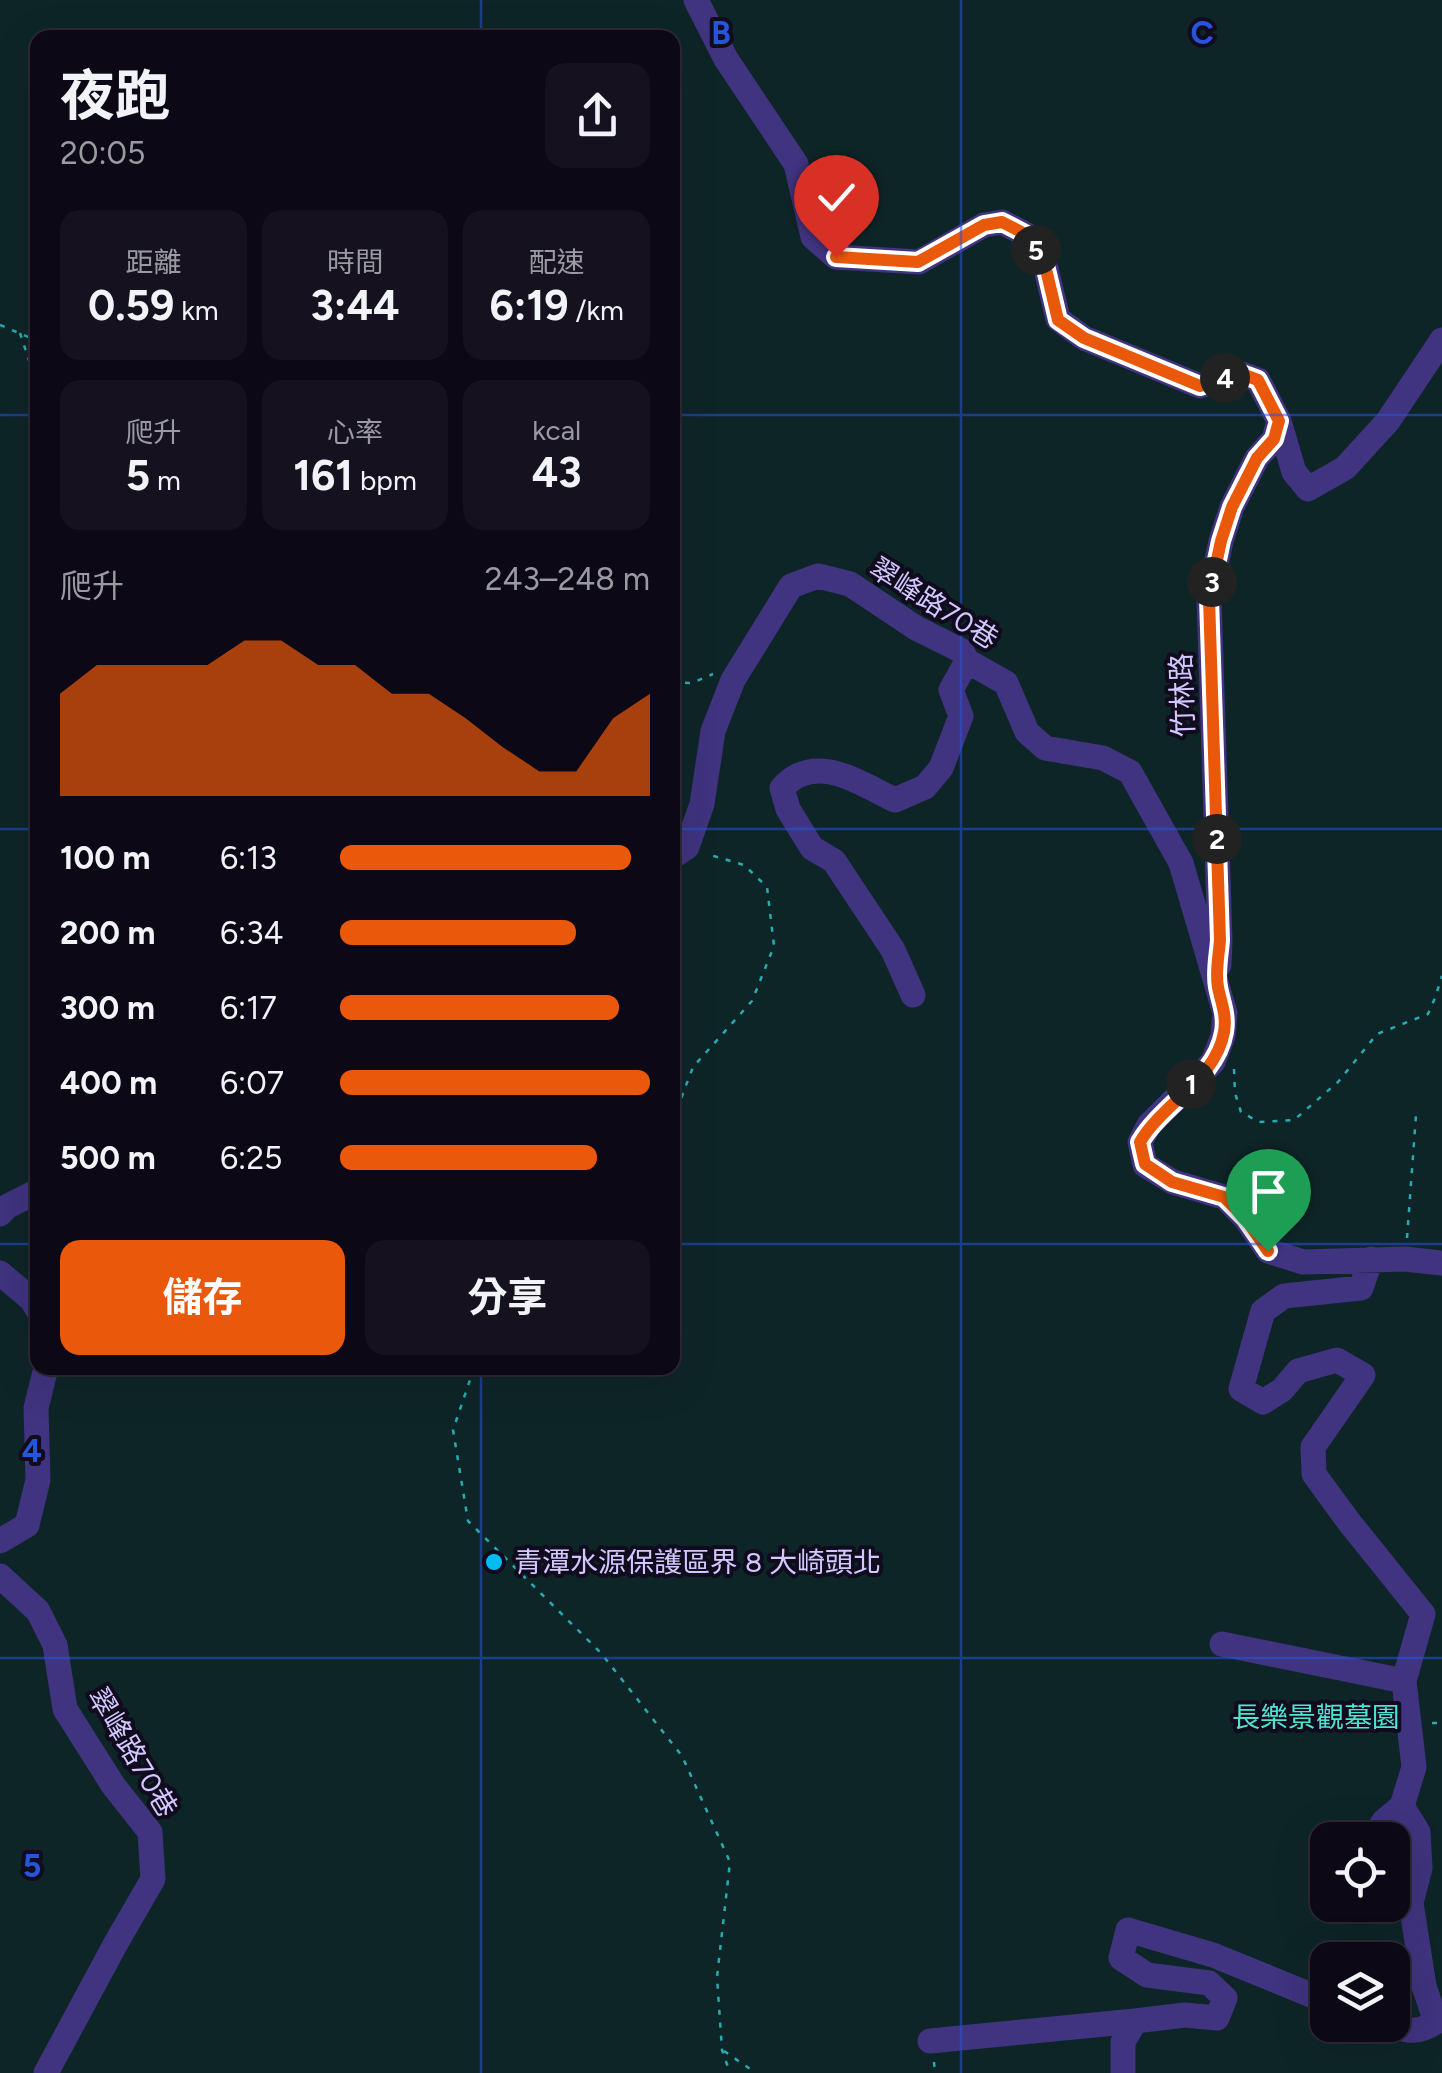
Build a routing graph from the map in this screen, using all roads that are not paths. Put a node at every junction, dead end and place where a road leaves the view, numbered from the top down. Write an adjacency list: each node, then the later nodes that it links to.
1 (696, 0): 3 (street)
2 (1442, 340): 3 (street)
3 (1279, 421): 6 (street, 竹林路)
4 (968, 661): 5 (street, 翠峰路70巷); 6 (street, 翠峰路70巷); 7 (street)
5 (680, 852)
6 (1217, 983): 10 (street, 翠峰路70巷)
7 (913, 995)
8 (30, 1196): 9 (street)
9 (0, 1214)
10 (1371, 1259): 11 (street, 翠峰路70巷); 18 (street)
11 (1442, 1262)
12 (0, 1274): 13 (street)
13 (30, 1298)
14 (44, 1375): 15 (street)
15 (0, 1542)
16 (0, 1576): 26 (street, 翠峰路70巷)
17 (1222, 1644): 18 (street)
18 (1404, 1681): 19 (street)
19 (1402, 1806): 20 (street); 21 (street)
20 (1383, 1822)
21 (1411, 1903): 24 (street)
22 (1310, 1995): 23 (street)
23 (1135, 2020): 25 (street); 27 (street)
24 (1410, 2032)
25 (930, 2040)
26 (46, 2073)
27 (1123, 2073)

